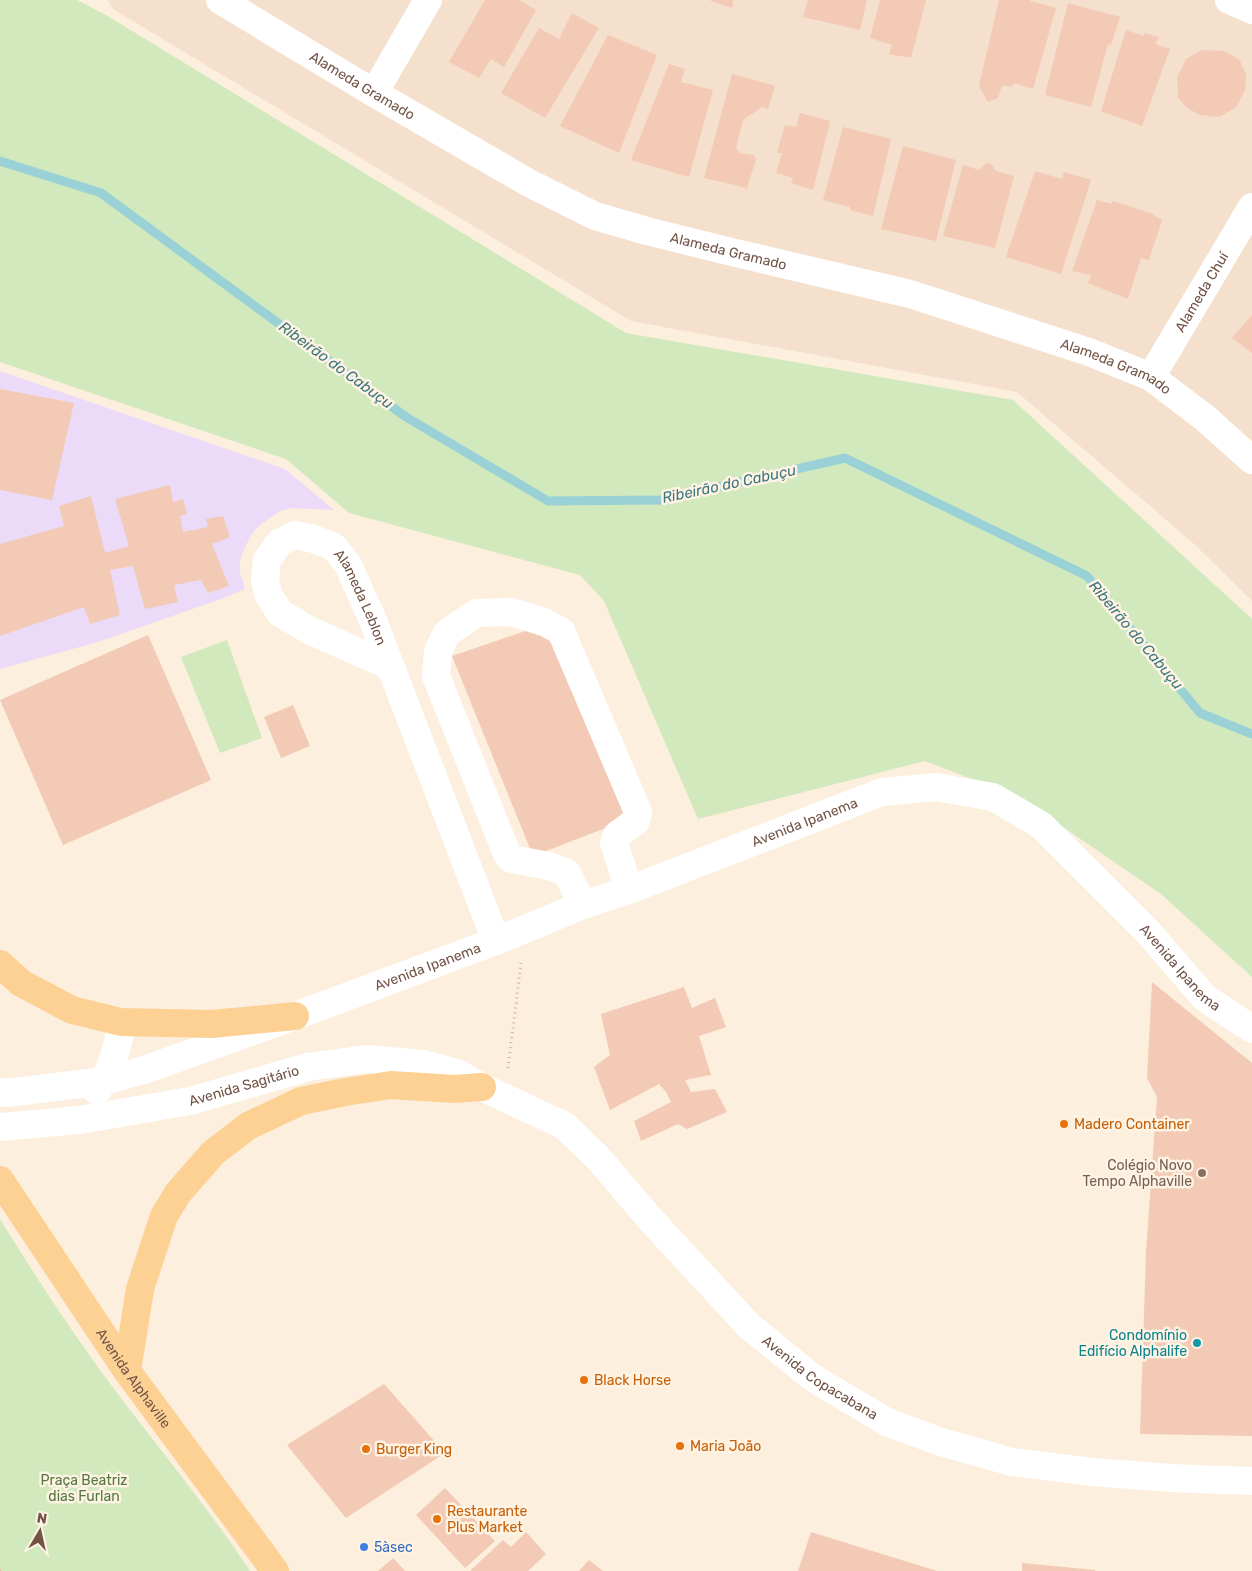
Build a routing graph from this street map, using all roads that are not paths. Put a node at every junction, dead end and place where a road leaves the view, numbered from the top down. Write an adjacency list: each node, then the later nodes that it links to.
1 (220, 0): 5 (street, Alameda Gramado)
2 (428, 0): 5 (street)
3 (1229, 0): 4 (street)
4 (1252, 10)
5 (374, 93): 7 (street, Alameda Gramado)
6 (1252, 207): 7 (street, Alameda Chuí)
7 (1151, 377): 8 (street, Alameda Gramado)
8 (1252, 460)
9 (390, 666): 9 (street, Alameda Leblon); 12 (street, Alameda Leblon)
10 (629, 890): 11 (street, Avenida Ipanema); 11 (street); 16 (street, Avenida Ipanema)
11 (584, 905): 12 (street, Avenida Ipanema)
12 (496, 941): 14 (street, Avenida Ipanema)
13 (0, 964): 15 (main road)
14 (295, 1016): 15 (main road); 17 (street)
15 (121, 1022): 17 (street)
16 (1252, 1030)
17 (104, 1080): 19 (street); 20 (street)
18 (482, 1087): 20 (street, Avenida Sagitário); 23 (main road); 24 (street, Avenida Copacabana)
19 (0, 1092)
20 (80, 1120): 21 (street, Avenida Sagitário)
21 (0, 1127)
22 (0, 1181): 23 (main road, Avenida Alphaville)
23 (127, 1371): 25 (main road, Avenida Alphaville)
24 (1252, 1481)
25 (275, 1571)

